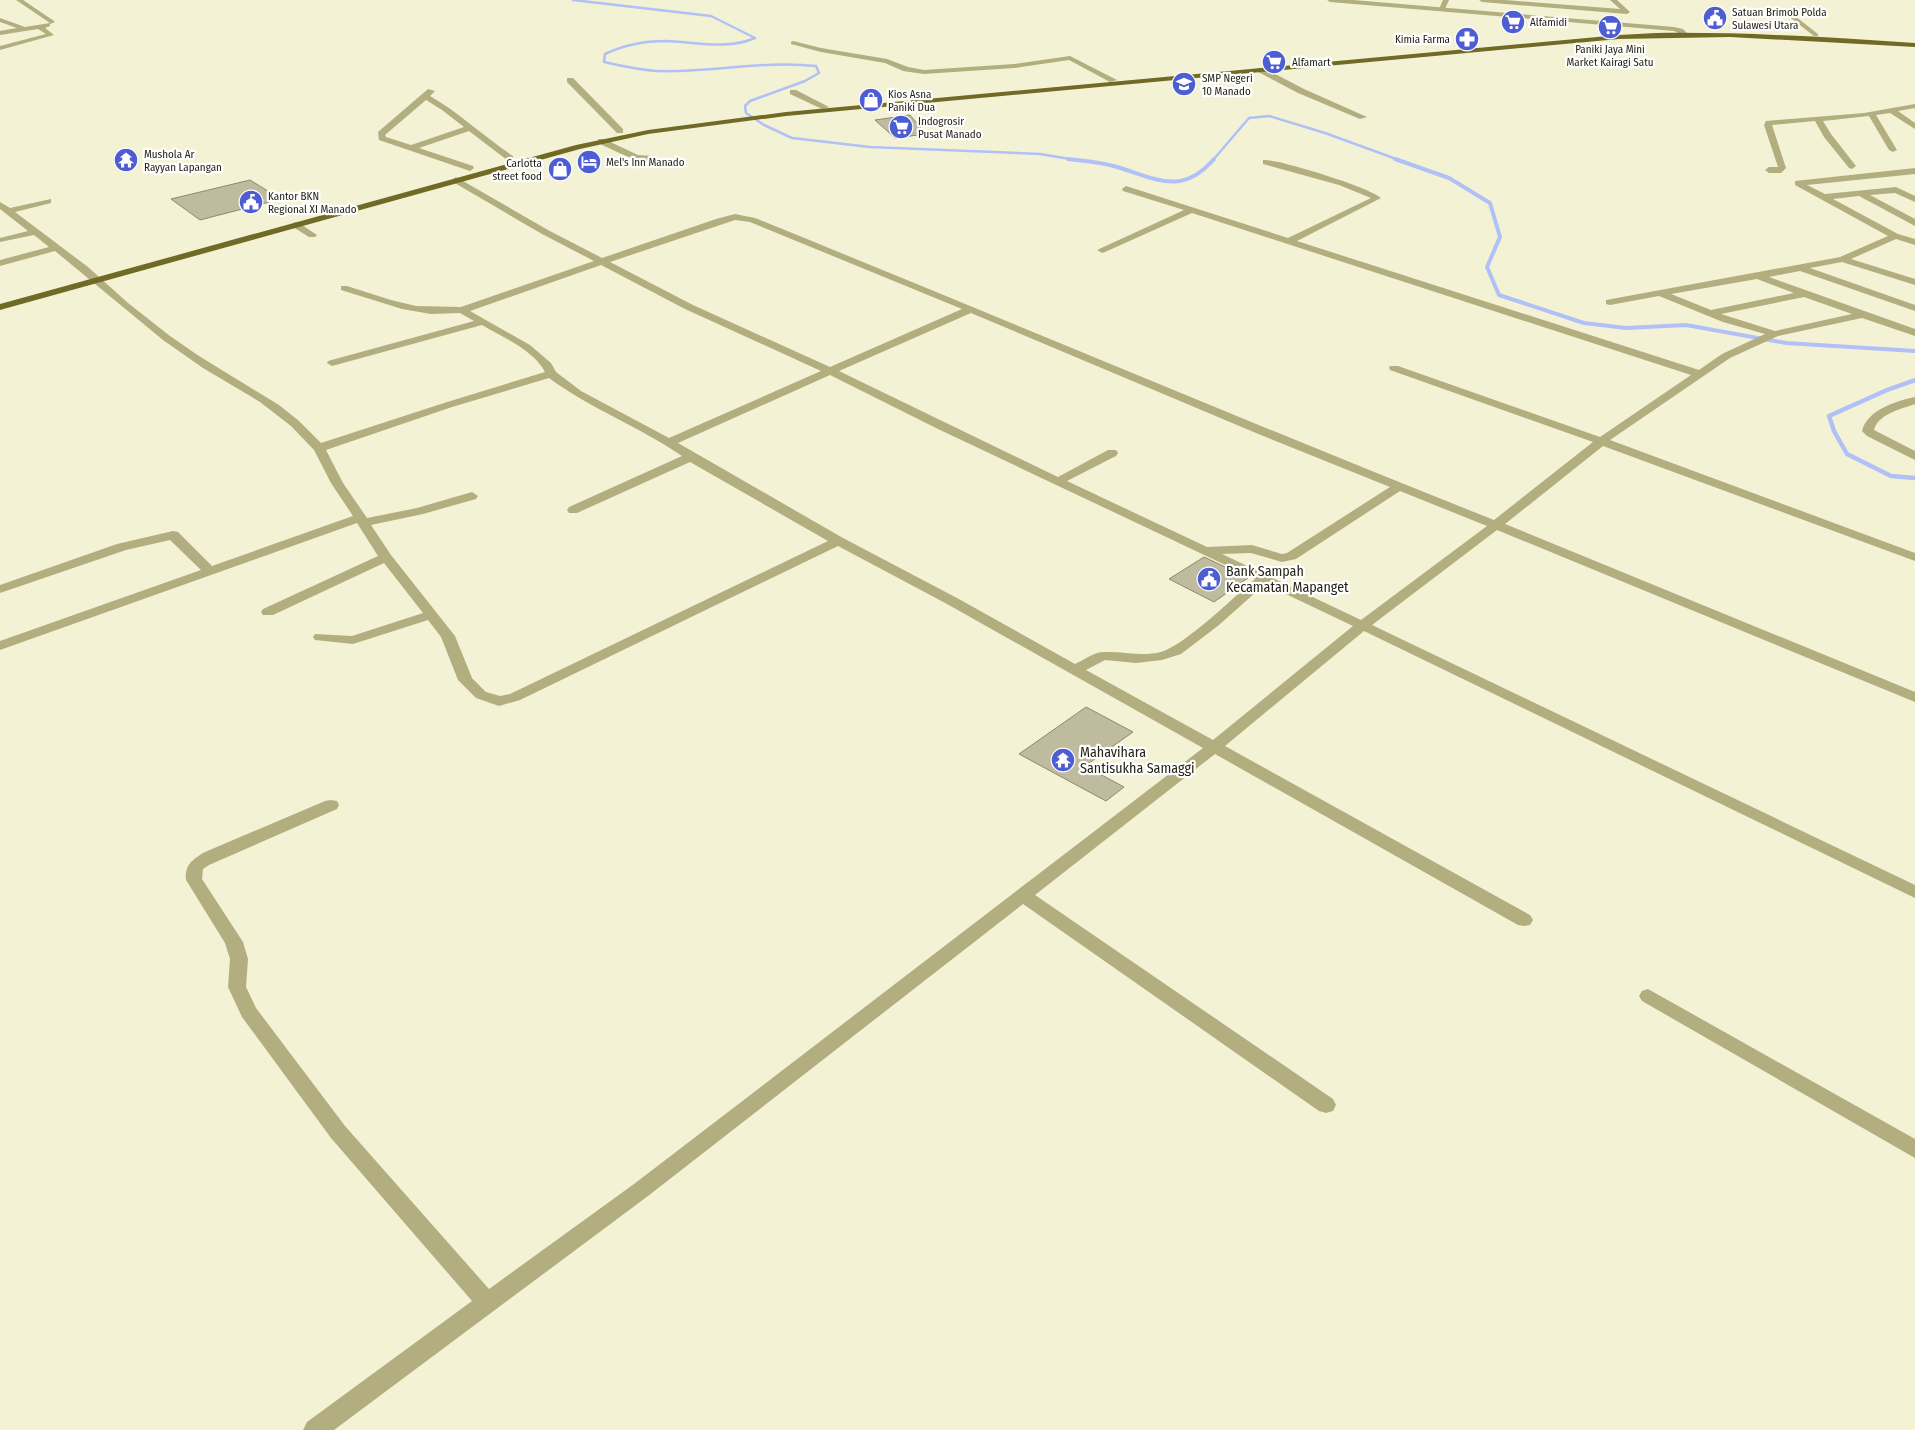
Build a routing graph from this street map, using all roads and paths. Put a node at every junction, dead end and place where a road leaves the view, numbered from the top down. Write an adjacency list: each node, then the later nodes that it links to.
1 (19, 0): 13 (street)
2 (1330, 0): 9 (street)
3 (1446, 0): 9 (street)
4 (1482, 0): 7 (street)
5 (1590, 0): 10 (street)
6 (1613, 0): 10 (street)
7 (1501, 1): 8 (street)
8 (1543, 3): 10 (street)
9 (1442, 9): 15 (street)
10 (1589, 10)
11 (1789, 14): 18 (street)
12 (0, 20): 14 (street)
13 (38, 26): 14 (street); 21 (street)
14 (24, 29): 16 (street)
15 (1634, 30): 17 (highway); 24 (highway)
16 (0, 33)
17 (1684, 33): 18 (highway); 20 (highway); 22 (highway)
18 (1816, 35): 20 (highway)
19 (793, 43): 24 (street)
20 (1915, 43)
21 (0, 48)
22 (1262, 70): 26 (highway); 34 (street)
23 (570, 80): 39 (street)
24 (1113, 80): 26 (highway)
25 (793, 92): 29 (street)
26 (941, 99): 29 (highway); 33 (highway)
27 (439, 104): 30 (street); 30 (street); 38 (street)
28 (1915, 106): 31 (street)
29 (825, 107): 33 (highway)
30 (408, 110): 41 (street)
31 (1892, 110): 32 (street); 37 (street)
32 (1871, 114): 35 (street); 42 (street)
33 (766, 115): 36 (highway)
34 (1363, 116)
35 (1818, 119): 46 (street); 48 (street)
36 (709, 121): 39 (highway); 40 (highway)
37 (1915, 127)
38 (470, 128): 41 (street); 43 (street)
39 (620, 131): 43 (highway)
40 (601, 141): 44 (street); 50 (highway)
41 (410, 148): 47 (street)
42 (1893, 150)
43 (510, 158): 47 (highway)
44 (653, 158)
45 (1266, 162): 67 (street)
46 (1852, 166)
47 (470, 168): 76 (highway)
48 (1769, 170)
49 (1915, 171): 55 (street)
50 (456, 180): 62 (highway); 72 (street)
51 (1915, 188): 53 (street)
52 (1126, 189): 59 (street)
53 (1896, 190): 54 (street); 56 (street)
54 (1860, 193): 55 (street); 61 (street)
55 (1821, 196): 65 (street)
56 (1915, 199)
57 (48, 201): 60 (street)
58 (0, 205): 60 (street)
59 (1192, 210): 67 (street); 70 (street)
60 (9, 212): 63 (street)
61 (1915, 223)
62 (296, 225): 64 (street); 76 (highway)
63 (35, 232): 66 (street); 69 (street)
64 (312, 235)
65 (1895, 236): 68 (street); 71 (street)
66 (2, 240)
67 (1289, 242): 96 (street)
68 (1915, 242)
69 (55, 248): 73 (street); 76 (street)
70 (1102, 250)
71 (1842, 259): 74 (street); 77 (street)
72 (603, 262): 85 (street); 86 (street); 94 (street)
73 (0, 263)
74 (1801, 268): 75 (street); 84 (street)
75 (1758, 276): 79 (street); 80 (street)
76 (92, 277): 81 (highway); 83 (highway); 100 (street)
77 (1913, 279)
78 (344, 288): 86 (street)
79 (1660, 293): 82 (street); 87 (street)
80 (1805, 294): 87 (street); 88 (street)
81 (0, 298)
82 (1610, 302)
83 (0, 307)
84 (1915, 308)
85 (971, 309): 94 (street); 105 (street)
86 (462, 310): 89 (street)
87 (1709, 313): 91 (street)
88 (1865, 314): 90 (street); 91 (street)
89 (482, 322): 92 (street); 95 (street)
90 (1913, 329)
91 (1775, 334): 96 (street)
92 (332, 363)
93 (1394, 368): 98 (street)
94 (830, 371): 99 (street); 104 (street)
95 (551, 374): 99 (street); 100 (street)
96 (1700, 374): 98 (street)
97 (1915, 400): 102 (street)
98 (1601, 441): 109 (street); 113 (street)
99 (669, 442): 103 (street)
100 (319, 448): 108 (street)
101 (1112, 453): 104 (street)
102 (1915, 456)
103 (691, 457): 107 (street); 110 (street)
104 (1059, 481): 111 (street)
105 (1399, 486): 109 (street); 111 (street)
106 (472, 496): 108 (street)
107 (573, 510)
108 (361, 521): 112 (street); 114 (street)
109 (1496, 525): 119 (street); 123 (street)
110 (838, 541): 118 (street); 122 (street)
111 (1205, 550): 115 (street)
112 (386, 557): 117 (street); 118 (street)
113 (1915, 557)
114 (209, 571): 116 (street); 121 (street)
115 (1264, 578): 119 (street); 122 (street)
116 (0, 589)
117 (268, 612)
118 (431, 615): 120 (street)
119 (1363, 625): 124 (street); 126 (street)
120 (320, 637)
121 (0, 646)
122 (1074, 670): 124 (street)
123 (1915, 697)
124 (1213, 748): 127 (street); 128 (street)
125 (331, 805): 132 (street)
126 (1915, 892)
127 (1023, 895): 130 (street); 132 (street)
128 (1524, 920)
129 (1648, 996): 131 (street)
130 (1326, 1105)
131 (1915, 1149)
132 (487, 1302): 133 (street)
133 (314, 1430)

